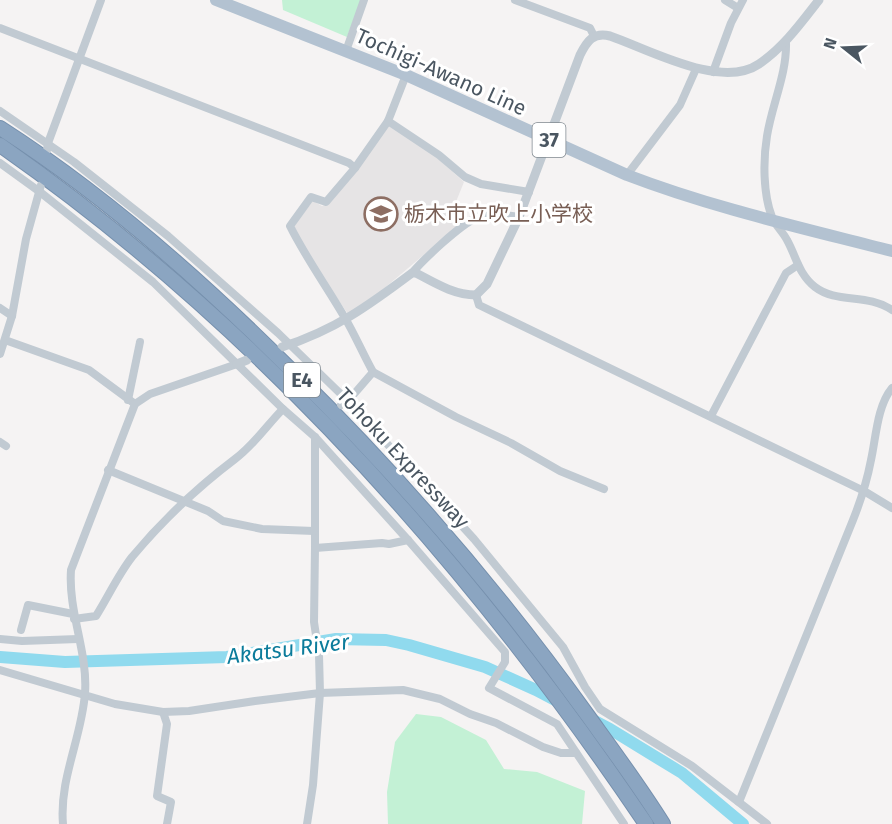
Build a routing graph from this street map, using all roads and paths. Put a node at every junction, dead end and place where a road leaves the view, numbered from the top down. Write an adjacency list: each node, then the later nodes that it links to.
1 (101, 0): 13 (street)
2 (216, 0): 12 (main road, Tochigi-Awano Line / 37)
3 (364, 0): 12 (street)
4 (515, 0): 7 (street)
5 (725, 0): 8 (street)
6 (819, 0): 11 (street)
7 (533, 3): 10 (street)
8 (740, 4): 15 (street)
9 (0, 28): 13 (street)
10 (594, 36): 14 (street); 20 (street)
11 (786, 42): 15 (street); 29 (street)
12 (346, 51): 16 (main road, Tochigi-Awano Line / 37)
13 (78, 59): 22 (street); 24 (street)
14 (696, 69): 15 (street); 25 (street)
15 (714, 72)
16 (405, 75): 18 (street); 20 (main road, Tochigi-Awano Line / 37)
17 (0, 111): 22 (street)
18 (388, 121): 24 (street); 27 (street)
19 (0, 128): 74 (highway, Tohoku Expressway / E4)
20 (549, 140): 25 (main road, Tochigi-Awano Line / 37); 27 (street)
21 (0, 145): 73 (highway, Tohoku Expressway / E4)
22 (47, 146): 40 (street)
23 (0, 163): 26 (street)
24 (355, 168): 37 (street)
25 (627, 175): 29 (main road, Tochigi-Awano Line / 37)
26 (41, 188): 36 (street); 43 (street)
27 (529, 192): 28 (street)
28 (519, 217): 32 (street); 33 (street)
29 (773, 220): 30 (main road, Tochigi-Awano Line / 37); 31 (street)
30 (892, 251)
31 (798, 265): 35 (street); 49 (street)
32 (412, 273): 33 (street); 37 (street)
33 (476, 295): 49 (street)
34 (0, 308): 36 (street)
35 (892, 310)
36 (12, 316): 38 (street)
37 (346, 320): 40 (street); 44 (street)
38 (5, 340): 41 (street); 46 (street)
39 (140, 342): 46 (street)
40 (286, 346): 47 (street)
41 (0, 354)
42 (248, 360): 43 (street)
43 (237, 364): 46 (street); 48 (street)
44 (373, 372): 47 (street); 52 (street)
45 (892, 388): 53 (street)
46 (132, 402): 51 (street)
47 (345, 403): 68 (street)
48 (284, 409): 50 (street); 54 (street)
49 (711, 416): 53 (street)
50 (315, 437): 56 (street); 57 (street)
51 (108, 470): 54 (street); 59 (street)
52 (604, 489)
53 (864, 491): 55 (street); 68 (street)
54 (185, 503): 56 (street); 59 (street)
55 (892, 508)
56 (314, 531): 58 (street)
57 (408, 540): 58 (street); 67 (street)
58 (315, 548): 64 (street)
59 (74, 617): 60 (street); 62 (street)
60 (21, 630)
61 (0, 639): 62 (street)
62 (79, 642): 65 (street)
63 (0, 670): 65 (street)
64 (320, 693): 66 (street); 67 (street); 71 (street)
65 (85, 694): 66 (street); 69 (street)
66 (163, 712): 70 (street)
67 (576, 753): 72 (street)
68 (739, 802): 75 (street)
69 (63, 824)
70 (167, 824)
71 (307, 824)
72 (624, 824)
73 (646, 824)
74 (663, 824)
75 (767, 824)

